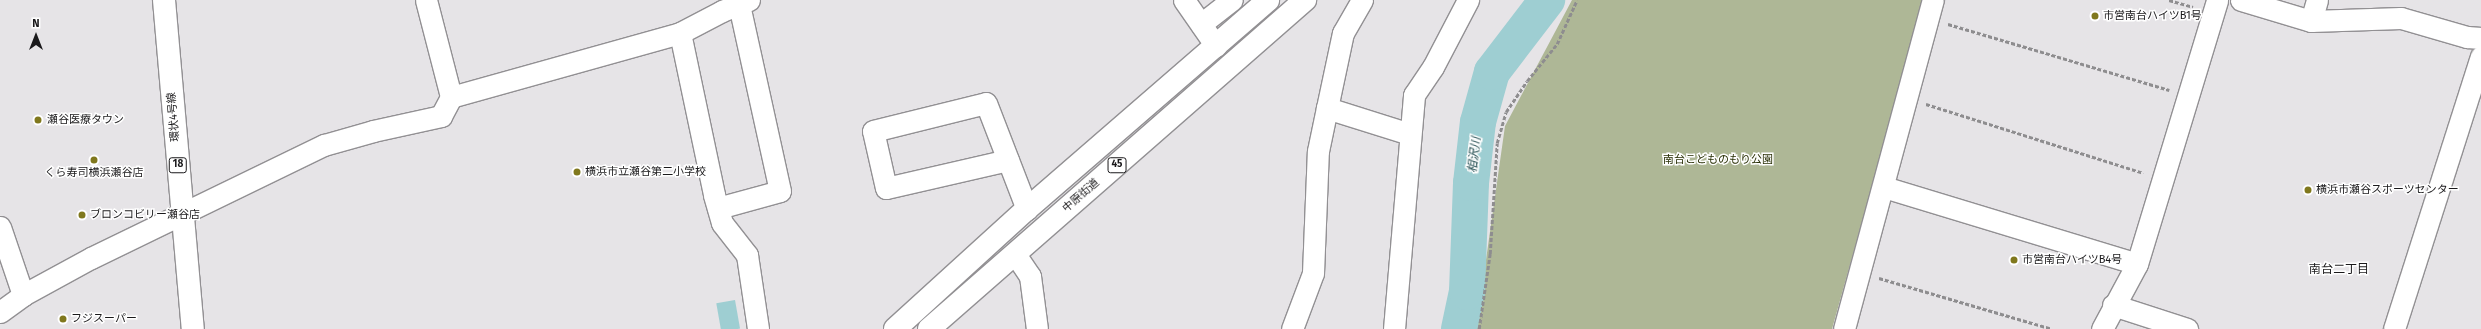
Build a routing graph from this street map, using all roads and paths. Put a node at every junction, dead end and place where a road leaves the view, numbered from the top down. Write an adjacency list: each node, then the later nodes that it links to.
1 (164, 0): 34 (main road, 環状4号線 / 18)
2 (426, 0): 24 (street)
3 (1184, 0): 19 (street)
4 (1232, 0): 19 (street)
5 (1268, 0): 22 (main road, 45)
6 (1305, 0): 36 (main road, 中原街道 / 45)
7 (1362, 0): 27 (street)
8 (1468, 0): 28 (street)
9 (1578, 0): 49 (path)
10 (1933, 0): 31 (street)
11 (2169, 0): 15 (path)
12 (2241, 0): 17 (street)
13 (2317, 0): 17 (street)
14 (732, 4): 20 (street); 32 (street)
15 (2215, 7): 25 (street)
16 (2404, 9): 17 (street); 21 (street)
17 (2311, 21)
18 (1944, 22): 25 (path)
19 (1201, 24): 22 (street)
20 (680, 33): 24 (street); 32 (street)
21 (2481, 38)
22 (1216, 46): 33 (main road, 45)
23 (2481, 57): 54 (street)
24 (451, 96): 34 (street)
25 (2188, 96): 30 (street)
26 (1922, 102): 30 (path)
27 (1327, 108): 28 (street); 47 (street)
28 (1410, 134): 48 (street)
29 (1008, 160): 29 (street); 33 (street)
30 (2162, 179): 37 (street)
31 (1884, 187): 37 (street); 50 (street)
32 (718, 208): 43 (street)
33 (1027, 209): 44 (main road, 45)
34 (182, 215): 39 (street); 42 (main road, 環状4号線 / 18)
35 (0, 227): 39 (street)
36 (1016, 254): 45 (main road, 中原街道 / 45); 46 (street)
37 (2137, 264): 40 (street)
38 (1873, 276): 51 (path)
39 (23, 295): 41 (street)
40 (2113, 305): 52 (street); 53 (street)
41 (0, 312)
42 (193, 329)
43 (758, 329)
44 (895, 329)
45 (929, 329)
46 (1037, 329)
47 (1292, 329)
48 (1394, 329)
49 (1479, 329)
50 (1844, 329)
51 (2052, 329)
52 (2102, 329)
53 (2187, 329)
54 (2394, 329)

